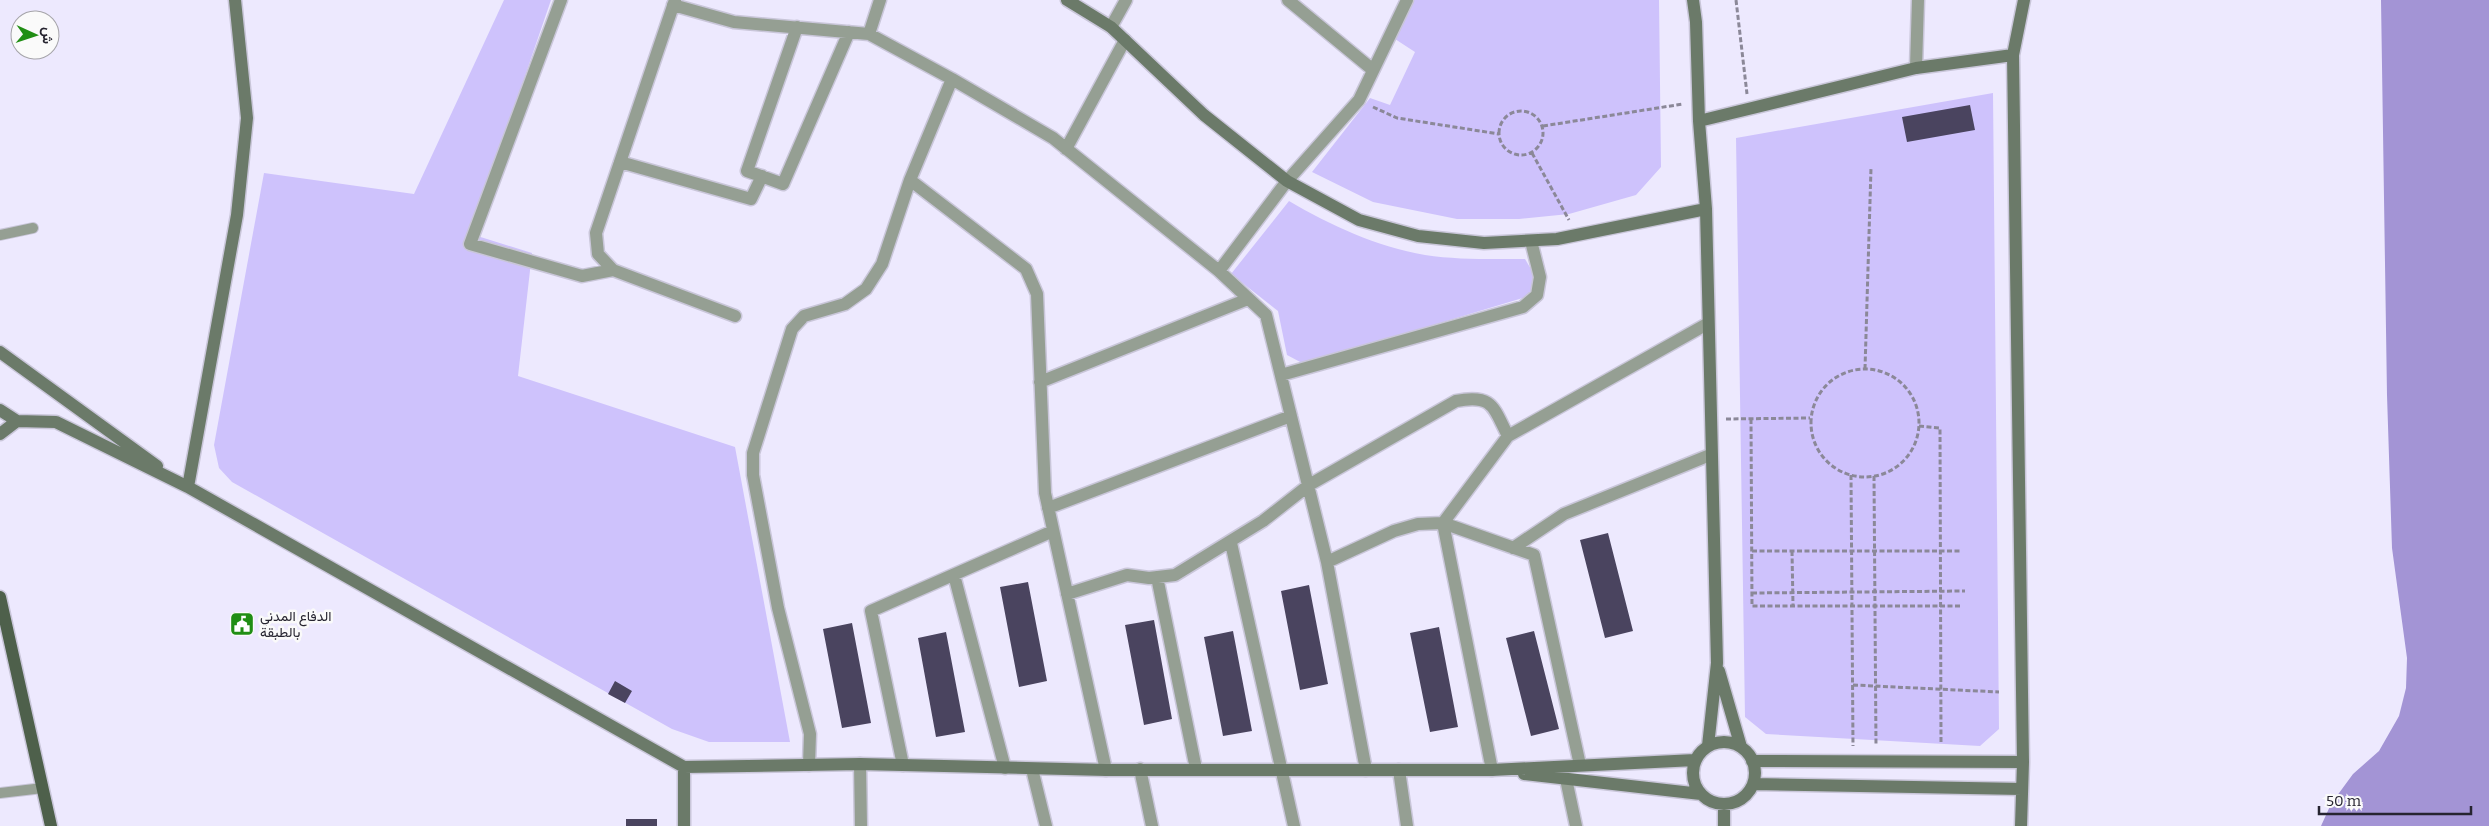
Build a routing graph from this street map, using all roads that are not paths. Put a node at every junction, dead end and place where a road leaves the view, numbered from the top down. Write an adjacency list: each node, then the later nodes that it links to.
1 (235, 0): 48 (main road)
2 (561, 0): 31 (street)
3 (880, 0): 15 (street)
4 (1067, 0): 13 (main road)
5 (1126, 0): 13 (street)
6 (1288, 0): 19 (street)
7 (1406, 0): 19 (street)
8 (1692, 0): 21 (main road)
9 (1918, 0): 18 (street)
10 (2024, 0): 17 (main road)
11 (674, 3): 12 (street); 23 (street)
12 (797, 27): 14 (street); 24 (street)
13 (1111, 27): 16 (main road)
14 (849, 32): 15 (street); 24 (street)
15 (869, 34): 20 (street)
16 (1125, 40): 22 (street); 26 (main road)
17 (2013, 55): 18 (main road); 64 (main road)
18 (1916, 68): 21 (main road)
19 (1373, 70): 26 (street)
20 (952, 79): 22 (street); 25 (street)
21 (1699, 121): 27 (main road)
22 (1066, 149): 32 (street)
23 (620, 162): 24 (street); 31 (street)
24 (762, 176)
25 (910, 180): 40 (street); 65 (street)
26 (1287, 180): 30 (main road); 32 (street)
27 (1706, 209): 30 (main road); 35 (main road)
28 (33, 228): 29 (lane)
29 (0, 235)
30 (1531, 241): 39 (street)
31 (613, 270): 34 (street)
32 (1219, 271): 33 (street)
33 (1248, 299): 39 (street); 40 (street)
34 (735, 316)
35 (1707, 324): 45 (street); 46 (main road)
36 (0, 352): 37 (main road)
37 (13, 363): 38 (main road); 48 (main road)
38 (0, 366)
39 (1281, 375): 42 (street)
40 (1040, 382): 49 (street)
41 (0, 410): 43 (main road)
42 (1291, 416): 47 (street); 49 (street)
43 (17, 421): 44 (main road); 48 (main road)
44 (0, 434)
45 (1508, 436): 47 (street); 50 (street)
46 (1710, 455): 53 (street); 59 (main road)
47 (1309, 485): 52 (street); 54 (street)
48 (188, 487): 69 (main road)
49 (1048, 508): 51 (street)
50 (1443, 524): 53 (street); 54 (street); 78 (street)
51 (1053, 531): 55 (street); 57 (street)
52 (1231, 542): 56 (street); 75 (street)
53 (1513, 548): 68 (street)
54 (1327, 562): 76 (street)
55 (954, 575): 67 (street); 70 (street)
56 (1157, 577): 57 (street); 73 (street)
57 (1067, 594): 74 (street)
58 (0, 597): 81 (main road)
59 (1717, 663): 60 (main road); 61 (main road)
60 (1708, 746): 61 (main road); 62 (main road)
61 (1741, 747): 63 (main road)
62 (1695, 760): 68 (main road); 84 (main road)
63 (1752, 761): 64 (main road); 80 (main road)
64 (2023, 762): 82 (main road)
65 (808, 764): 66 (main road); 69 (main road)
66 (860, 764): 67 (main road); 88 (street)
67 (903, 765): 70 (main road)
68 (1580, 765): 78 (main road)
69 (684, 767): 87 (main road)
70 (1005, 768): 71 (main road)
71 (1032, 769): 74 (main road); 89 (street)
72 (1140, 769): 73 (main road); 74 (main road); 90 (street)
73 (1196, 769): 75 (main road)
74 (1106, 770)
75 (1283, 770): 76 (main road); 91 (street)
76 (1366, 770): 77 (main road)
77 (1399, 770): 78 (main road); 92 (street)
78 (1492, 770): 79 (main road)
79 (1566, 779): 84 (main road); 93 (street)
80 (1753, 784): 82 (main road); 85 (main road)
81 (43, 788): 83 (lane); 86 (main road)
82 (2022, 789): 95 (main road)
83 (0, 793)
84 (1701, 794): 85 (main road)
85 (1724, 804): 94 (main road)
86 (51, 826)
87 (684, 826)
88 (861, 826)
89 (1046, 826)
90 (1152, 826)
91 (1294, 826)
92 (1407, 826)
93 (1576, 826)
94 (1724, 826)
95 (2021, 826)

